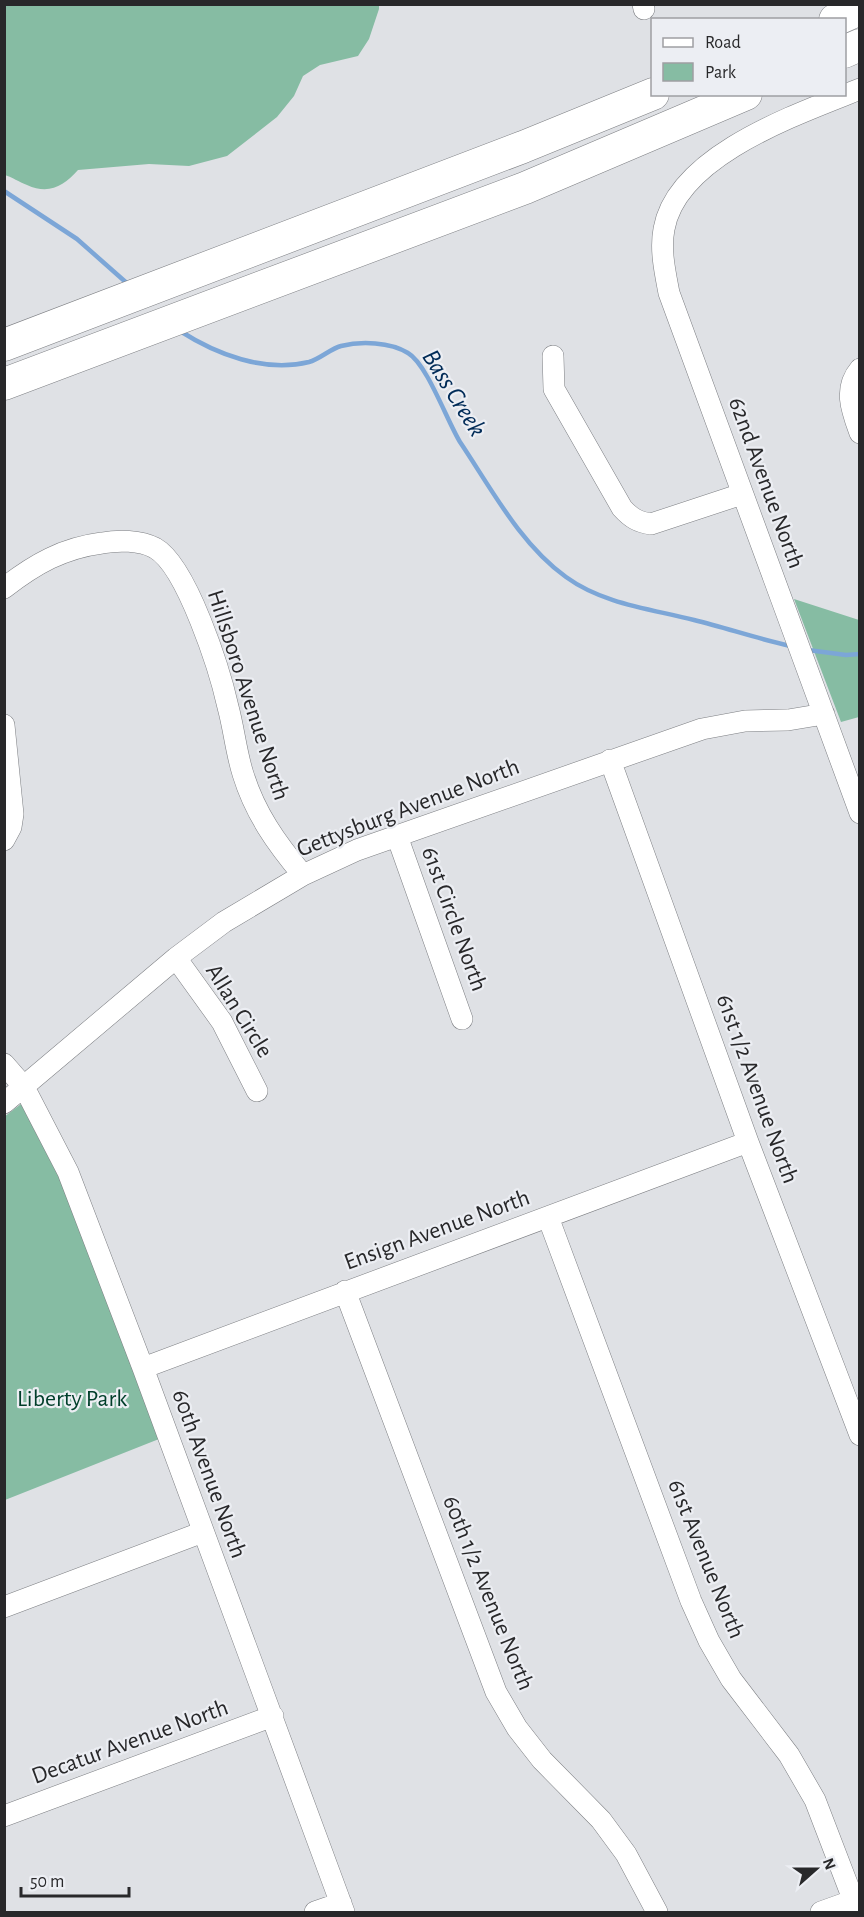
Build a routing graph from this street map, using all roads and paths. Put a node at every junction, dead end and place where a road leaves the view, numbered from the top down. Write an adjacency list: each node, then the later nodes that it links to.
1 (860, 9): 2 (highway)
2 (840, 18)
3 (860, 89): 5 (street, 62nd Avenue North)
4 (651, 94): 8 (highway)
5 (846, 95)
6 (741, 96): 11 (highway)
7 (844, 96): 13 (street, 62nd Avenue North)
8 (4, 345)
9 (554, 356): 13 (street)
10 (860, 369): 12 (street)
11 (4, 384)
12 (860, 433)
13 (742, 494): 15 (street, 62nd Avenue North)
14 (4, 588): 21 (street, Hillsboro Avenue North)
15 (824, 714): 17 (street, Gettysburg Avenue North); 18 (street, 62nd Avenue North)
16 (4, 725): 20 (street)
17 (610, 760): 19 (street, Gettysburg Avenue North); 28 (street, 61st 1/2 Avenue North)
18 (860, 813)
19 (397, 836): 21 (street, Gettysburg Avenue North); 23 (street, 61st Circle North)
20 (4, 840)
21 (303, 875): 22 (street, Gettysburg Avenue North)
22 (176, 958): 25 (street, Gettysburg Avenue North); 26 (street, Allan Circle)
23 (462, 1019)
24 (4, 1064): 25 (street, 60th Avenue North)
25 (24, 1087): 27 (street, Gettysburg Avenue North); 31 (street, 60th Avenue North)
26 (257, 1091)
27 (4, 1103)
28 (748, 1142): 29 (street, Ensign Avenue North); 32 (street, 61st 1/2 Avenue North)
29 (548, 1217): 30 (street, Ensign Avenue North); 37 (street, 61st Avenue North)
30 (345, 1291): 31 (street, Ensign Avenue North); 40 (street, 60th 1/2 Avenue North)
31 (143, 1368): 33 (street, 60th Avenue North)
32 (860, 1435)
33 (203, 1532): 34 (street); 35 (street, 60th Avenue North)
34 (4, 1606)
35 (273, 1716): 36 (street, Decatur Avenue North); 38 (street, 60th Avenue North)
36 (4, 1816)
37 (857, 1903): 41 (street)
38 (343, 1908): 39 (street)
39 (315, 1912)
40 (657, 1912)
41 (821, 1912)

